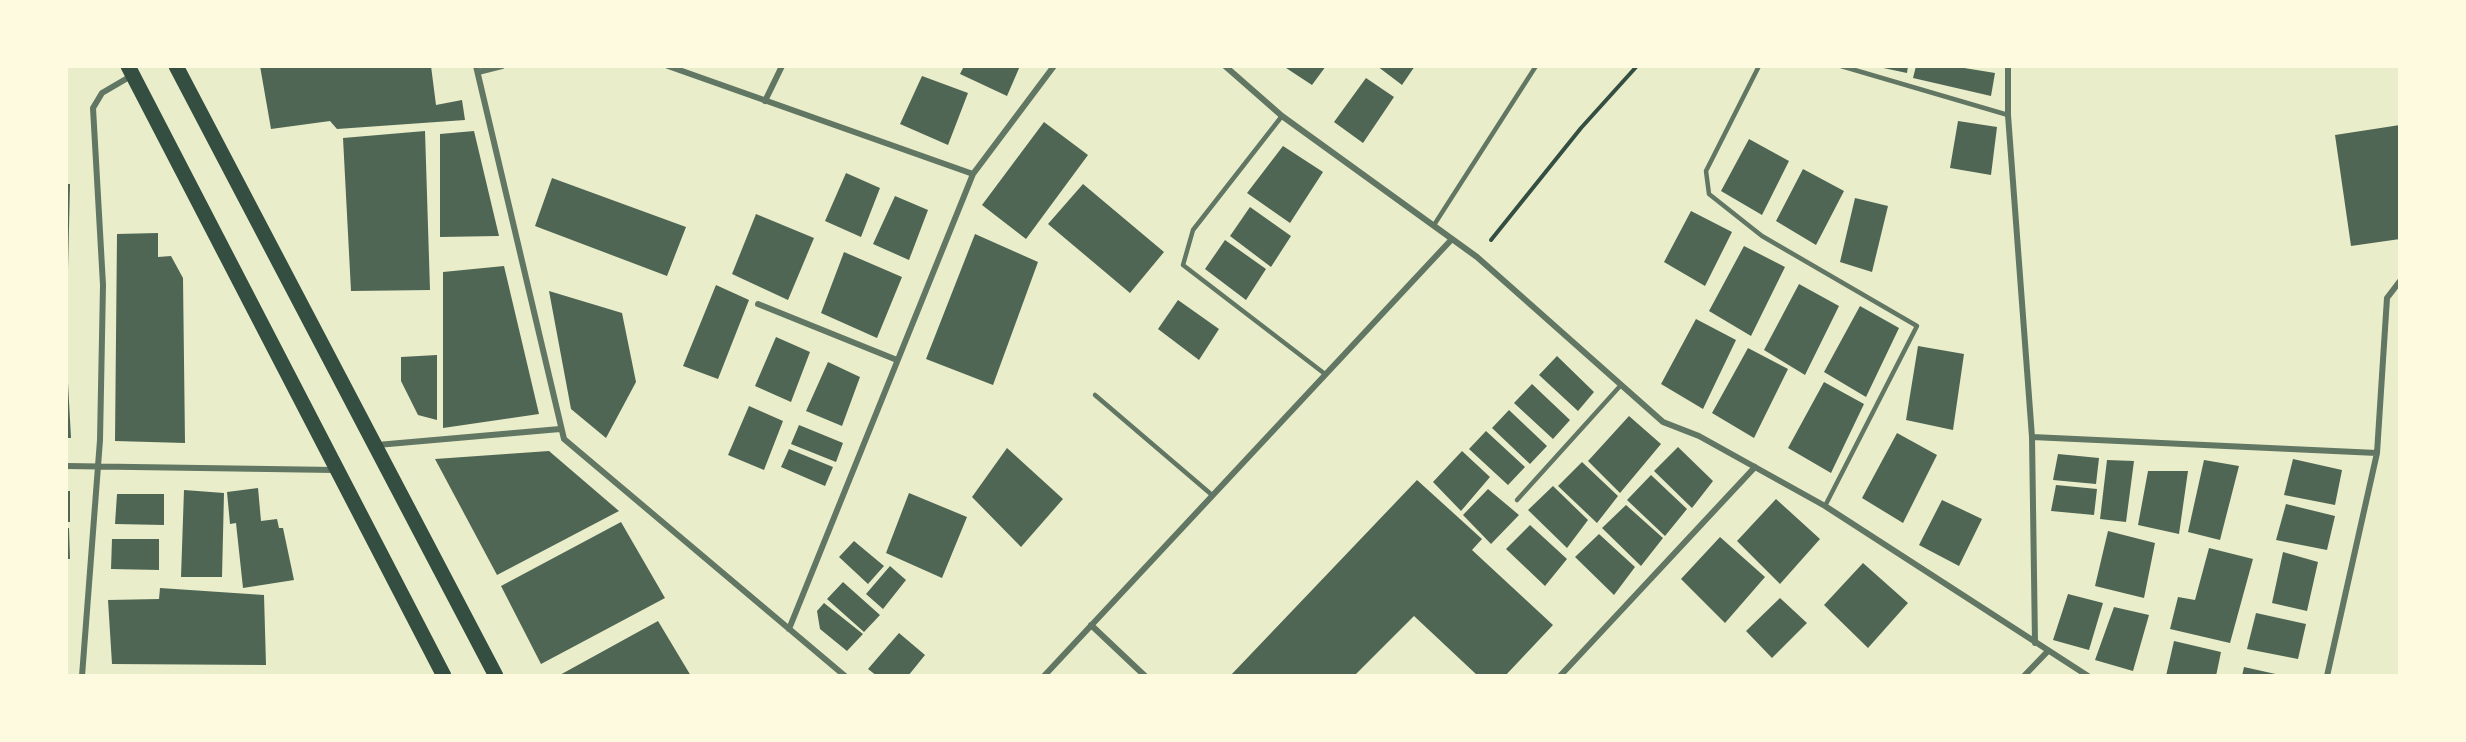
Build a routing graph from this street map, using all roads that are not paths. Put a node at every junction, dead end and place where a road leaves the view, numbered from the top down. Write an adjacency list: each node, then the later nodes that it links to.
1 (176, 66): 27 (main road)
2 (502, 66): 11 (street)
3 (668, 66): 13 (street)
4 (782, 66): 13 (street)
5 (1054, 66): 16 (street)
6 (1225, 66): 15 (street)
7 (1536, 66): 17 (lane)
8 (1759, 66): 35 (lane)
9 (1841, 66): 14 (lane)
10 (2008, 66): 14 (street)
11 (477, 69): 25 (street)
12 (130, 70): 31 (street); 32 (main road)
13 (765, 101): 16 (street)
14 (2008, 115): 26 (street)
15 (1281, 116): 17 (street); 22 (lane)
16 (973, 174): 21 (street)
17 (1434, 225): 18 (street)
18 (1452, 239): 22 (street); 23 (street)
19 (2400, 281): 28 (street)
20 (758, 304): 21 (street)
21 (897, 360): 37 (street)
22 (1325, 374): 33 (street)
23 (1621, 385): 30 (street); 34 (lane)
24 (1095, 395): 33 (lane)
25 (560, 429): 27 (street); 37 (street)
26 (2032, 437): 28 (street); 38 (street)
27 (376, 445): 42 (main road)
28 (2377, 453): 49 (street)
29 (66, 466): 31 (street)
30 (1755, 467): 35 (street); 46 (street)
31 (98, 468): 32 (street); 40 (street)
32 (338, 470): 41 (main road)
33 (1212, 495): 36 (street)
34 (1517, 500)
35 (1826, 507): 38 (street)
36 (1091, 626): 44 (street); 45 (street)
37 (789, 629): 43 (street)
38 (2035, 643): 39 (street)
39 (2048, 651): 47 (street); 48 (street)
40 (82, 676)
41 (444, 676)
42 (496, 676)
43 (845, 676)
44 (1044, 676)
45 (1144, 676)
46 (1560, 676)
47 (2024, 676)
48 (2088, 676)
49 (2327, 676)

